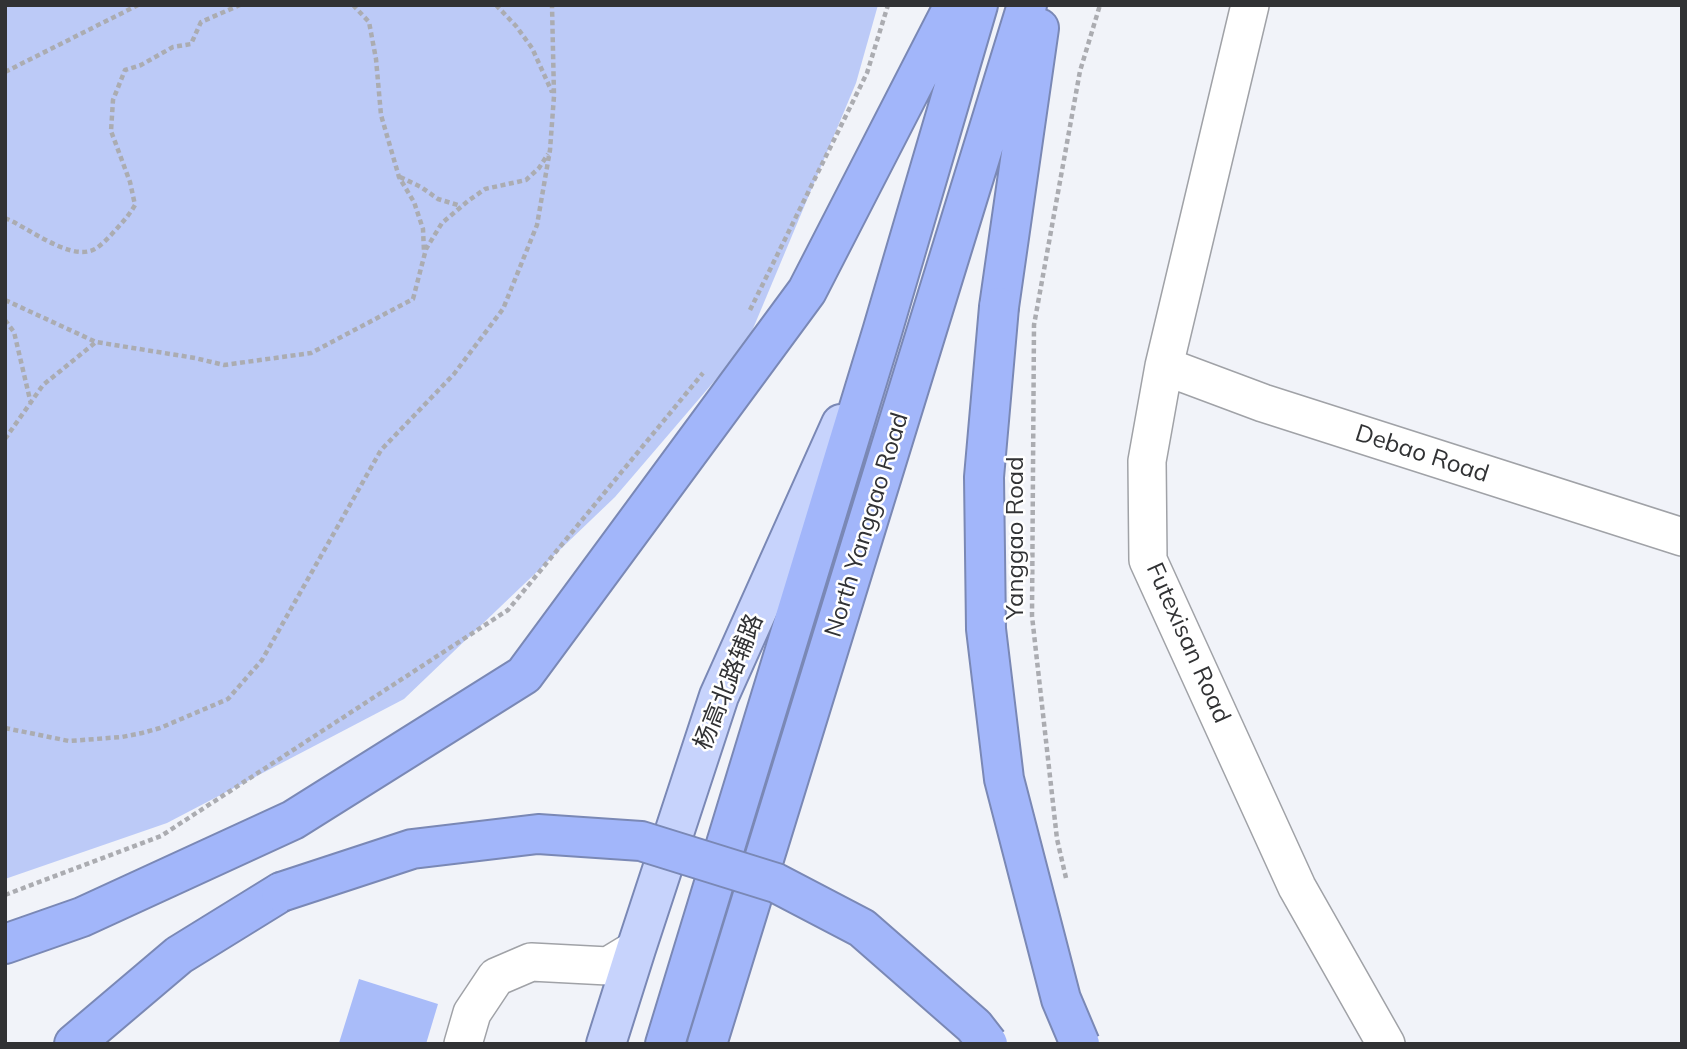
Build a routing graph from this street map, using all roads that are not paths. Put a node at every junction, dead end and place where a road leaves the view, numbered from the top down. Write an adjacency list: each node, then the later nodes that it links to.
1 (954, 5): 9 (highway)
2 (978, 5): 6 (highway, North Yanggao Road)
3 (1027, 5): 15 (highway, North Yanggao Road)
4 (1043, 5): 17 (highway, bridge)
5 (1250, 5): 7 (street, Futexisan Road)
6 (882, 332): 10 (main road, 杨高北路辅路); 14 (highway, North Yanggao Road)
7 (1164, 366): 8 (street, Debao Road); 18 (street, Futexisan Road)
8 (1682, 537)
9 (5, 943)
10 (636, 948): 12 (street); 13 (main road, 杨高北路辅路)
11 (74, 1044): 16 (highway, bridge)
12 (463, 1044)
13 (607, 1044)
14 (665, 1044)
15 (707, 1044)
16 (988, 1044)
17 (1080, 1044)
18 (1386, 1044)

